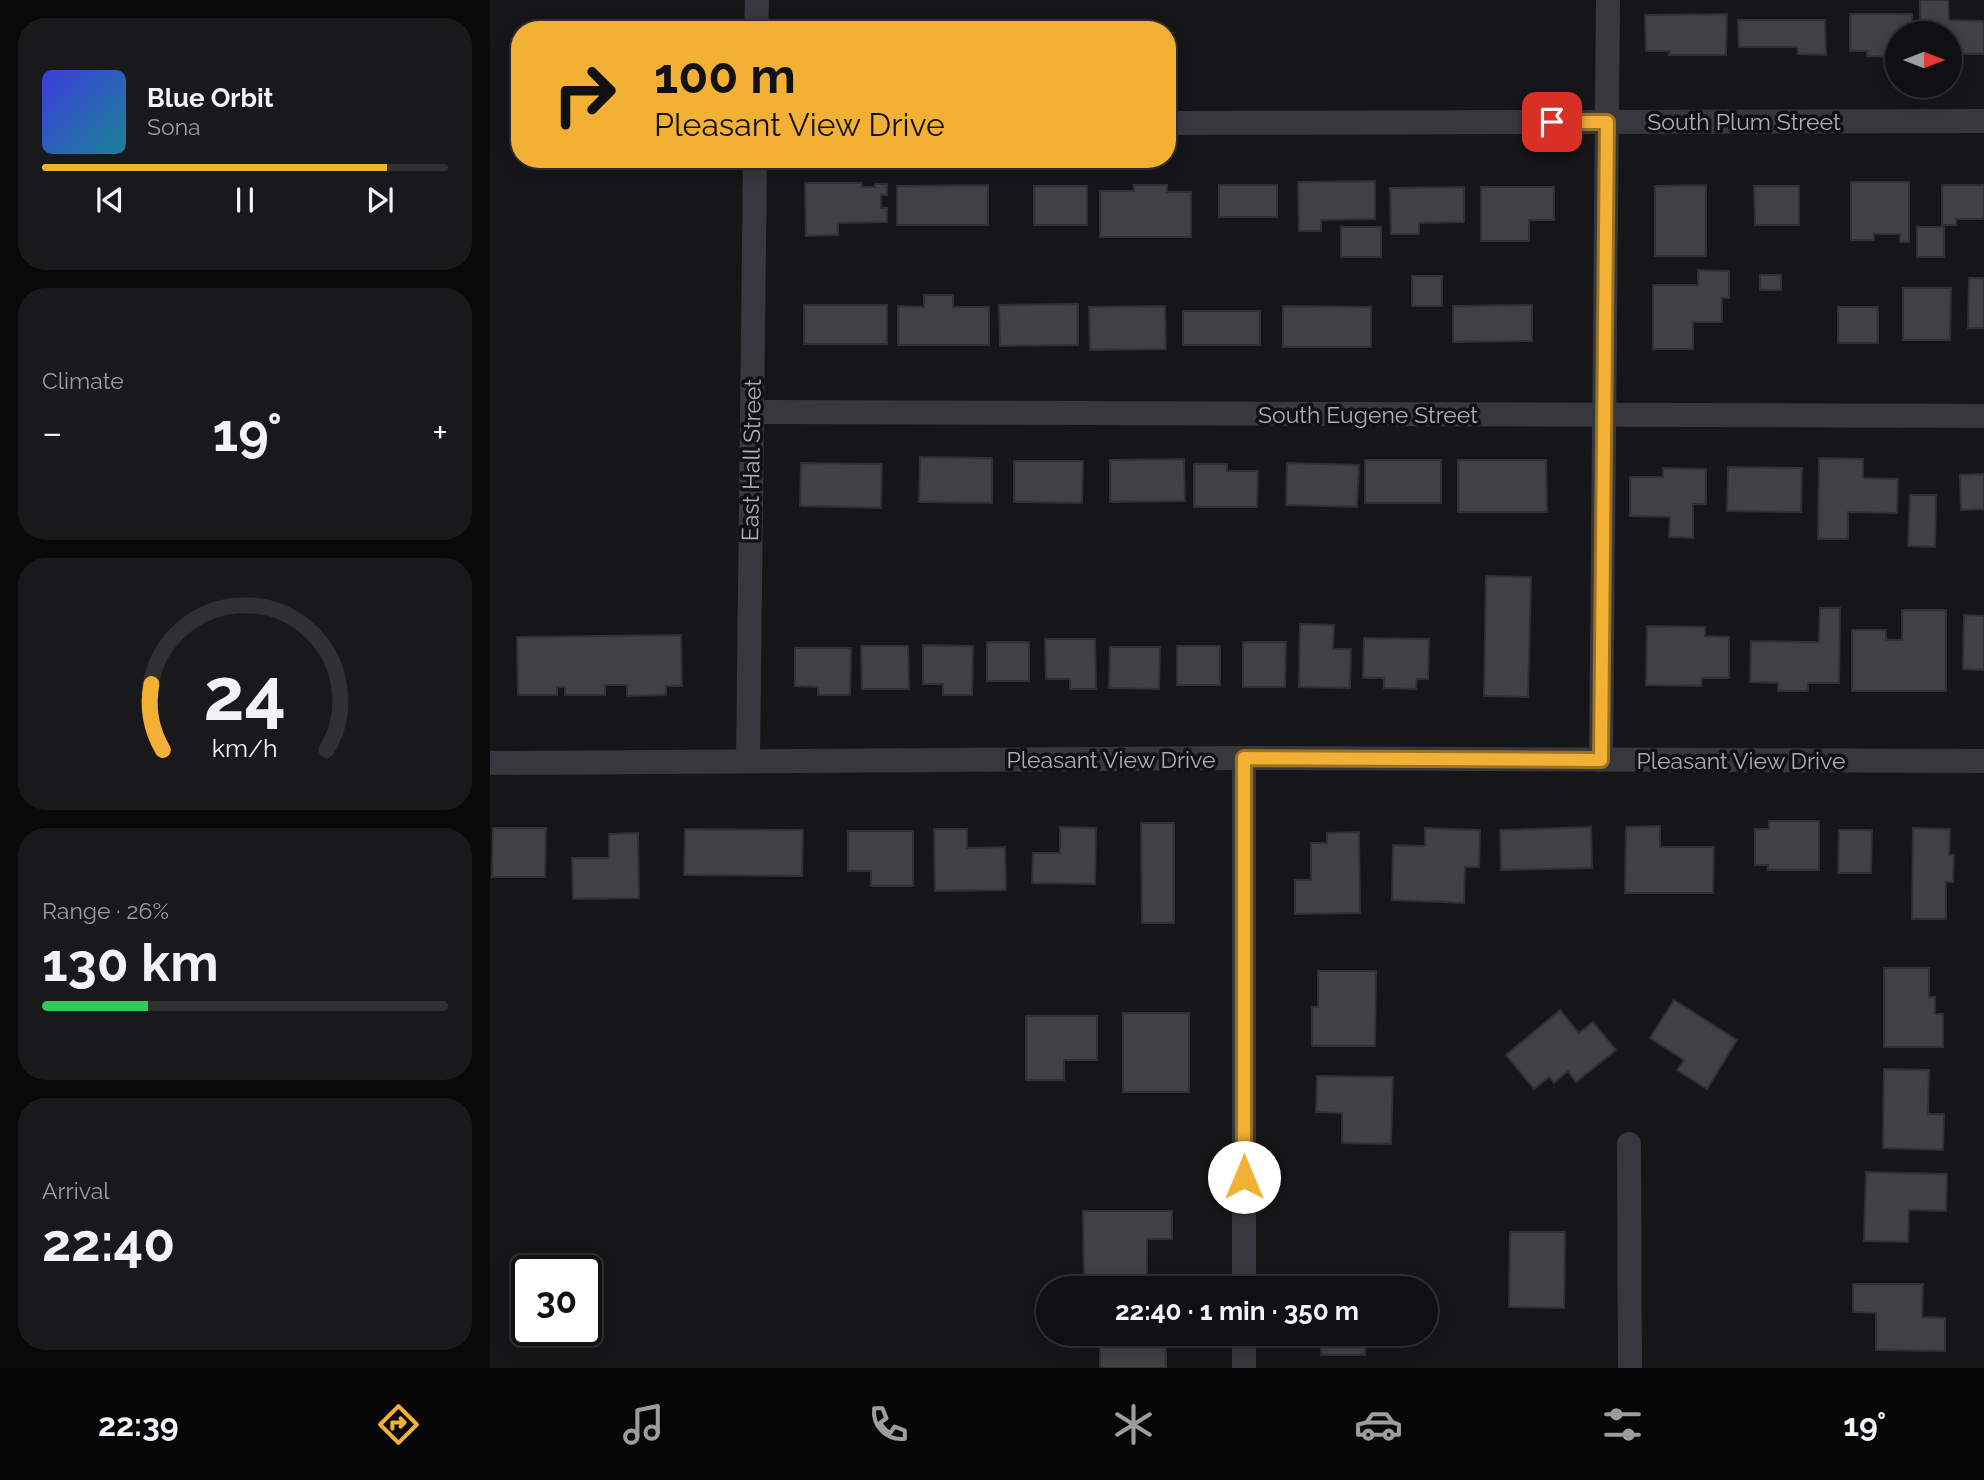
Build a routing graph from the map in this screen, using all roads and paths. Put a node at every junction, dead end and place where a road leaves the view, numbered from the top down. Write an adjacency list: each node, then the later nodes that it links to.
1 (757, 0): 3 (street)
2 (1608, 0): 6 (street)
3 (756, 21)
4 (1984, 121): 6 (street, South Plum Street)
5 (1176, 122): 6 (street, South Plum Street)
6 (1607, 122): 9 (street)
7 (755, 168): 8 (street, East Hall Street)
8 (752, 412): 9 (street, South Eugene Street); 12 (street, East Hall Street)
9 (1604, 415): 10 (street, South Eugene Street); 13 (street)
10 (1984, 416)
11 (1244, 758): 12 (street, Pleasant View Drive); 13 (street, Pleasant View Drive); 17 (street)
12 (748, 760): 15 (street, Pleasant View Drive)
13 (1601, 760): 14 (street, Pleasant View Drive)
14 (1984, 761)
15 (490, 763)
16 (1629, 1144): 20 (street)
17 (1244, 1276)
18 (1244, 1346): 19 (street)
19 (1244, 1368)
20 (1630, 1368)

